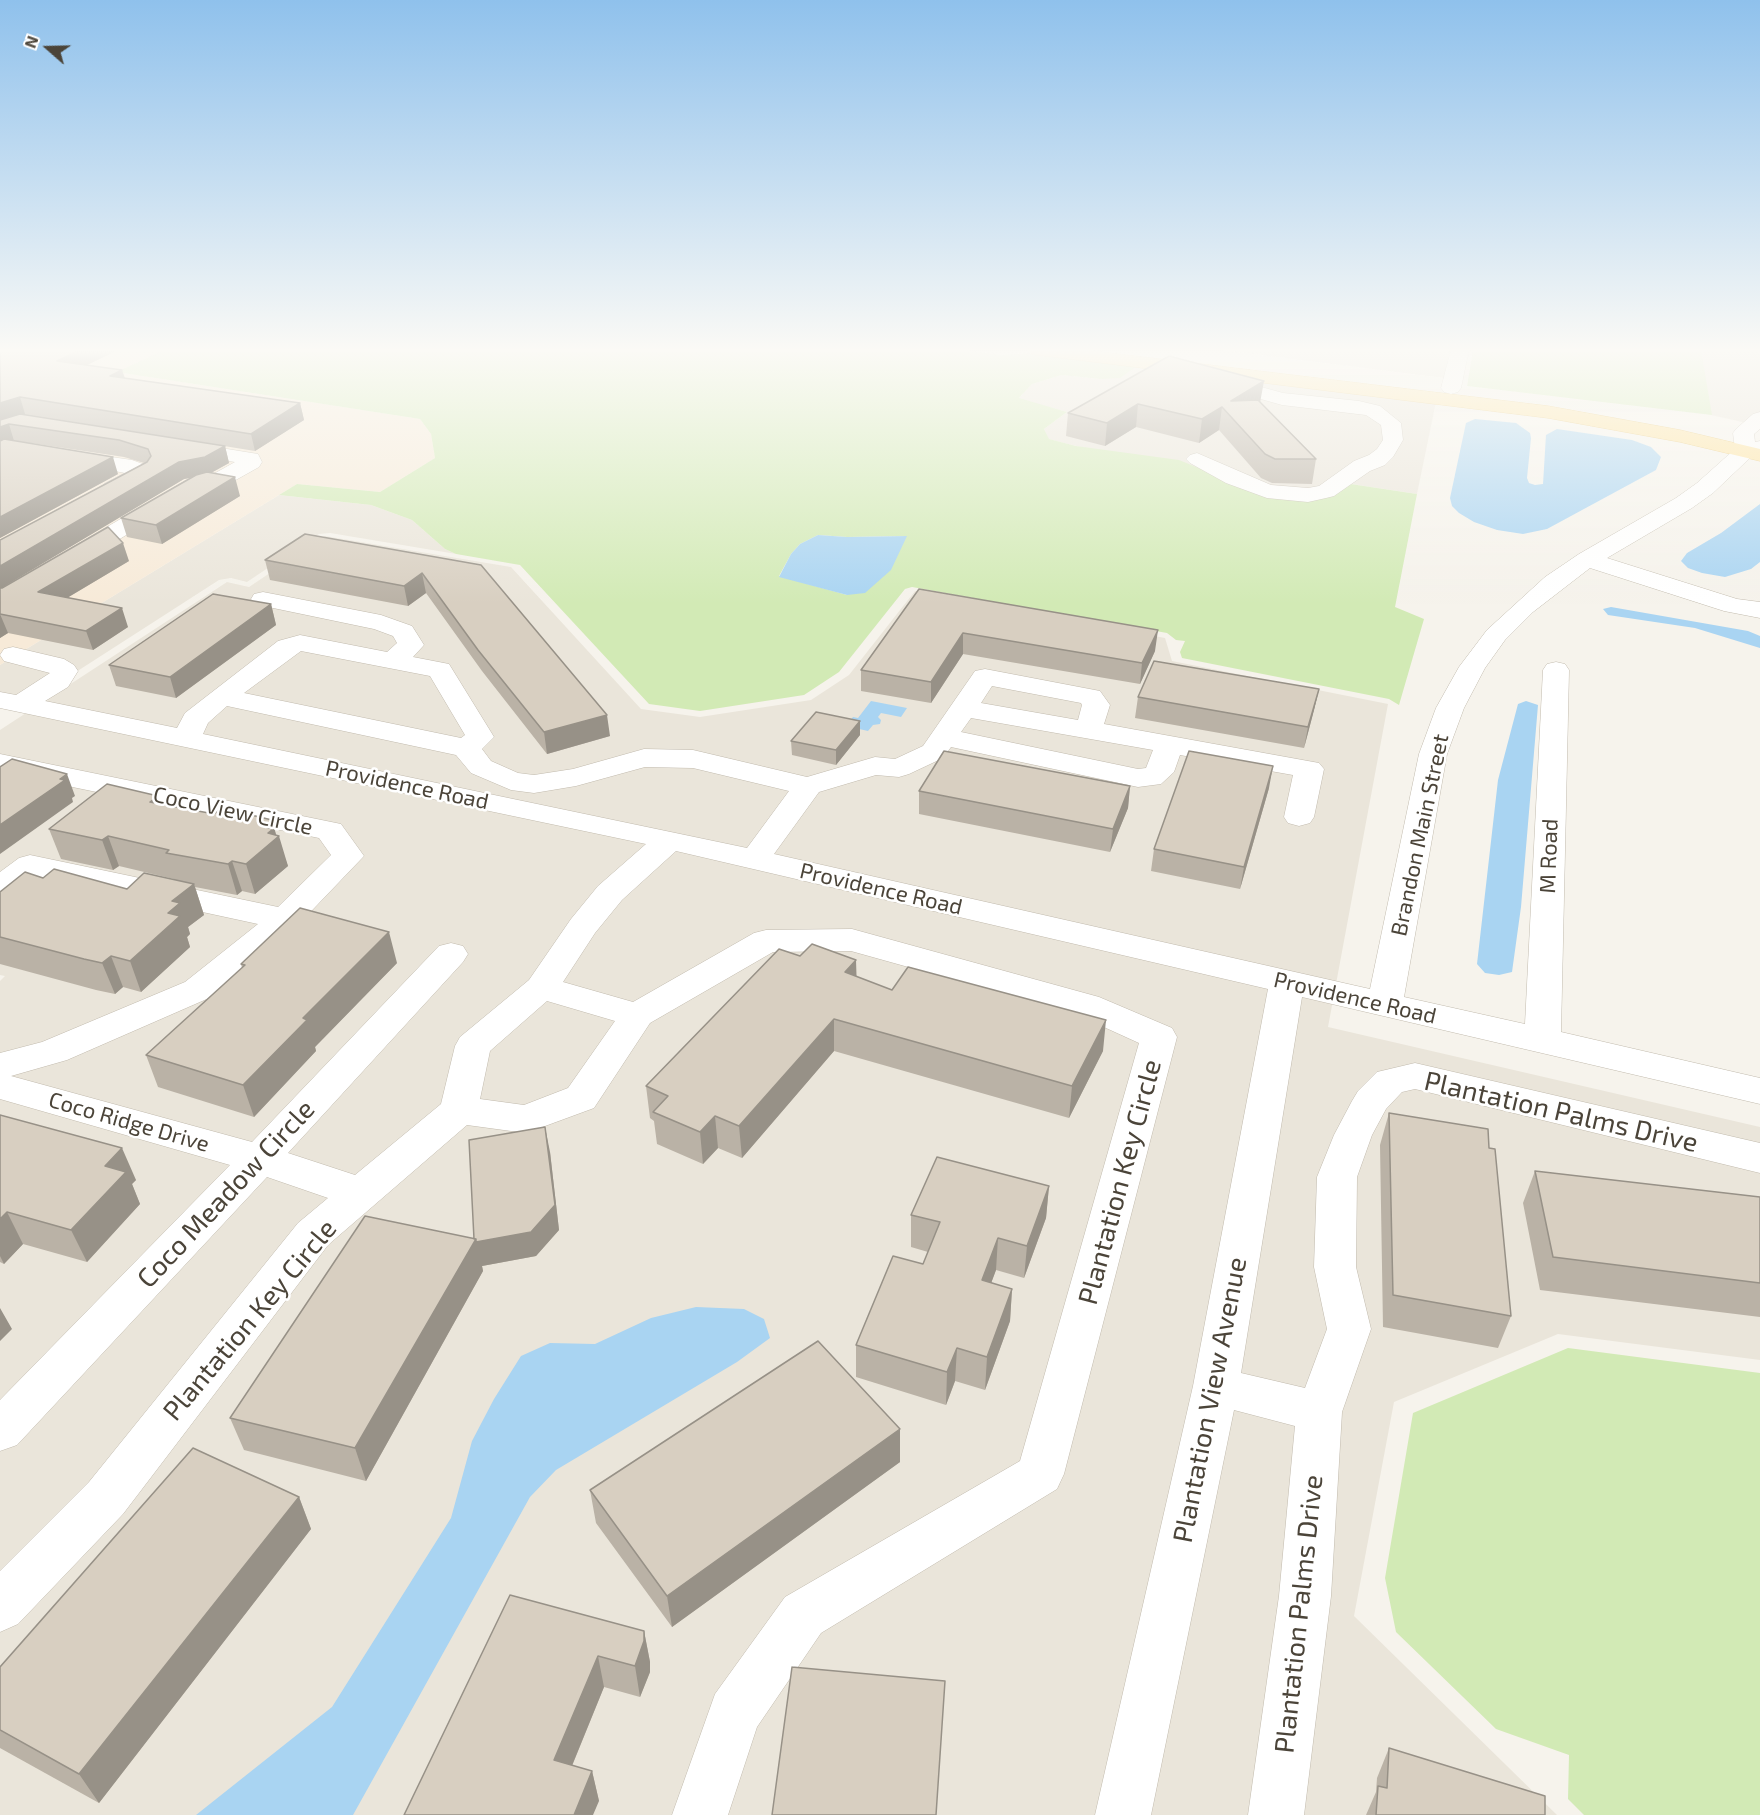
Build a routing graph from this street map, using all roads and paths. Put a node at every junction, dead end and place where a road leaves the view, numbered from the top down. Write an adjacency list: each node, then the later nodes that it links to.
1 (1392, 435): 7 (street)
2 (1684, 435): 5 (main road)
3 (1712, 435): 5 (main road)
4 (161, 444): 11 (street)
5 (1754, 445): 9 (street, Brandon Main Street)
6 (47, 454): 8 (street)
7 (1197, 459)
8 (92, 500)
9 (1587, 559): 12 (street); 32 (street, Brandon Main Street)
10 (263, 599): 14 (street)
11 (0, 600)
12 (1760, 610)
13 (13, 655): 17 (street)
14 (393, 660): 16 (street); 21 (street)
15 (1556, 670): 34 (street, M Road)
16 (222, 697): 19 (street); 21 (street)
17 (6, 701): 19 (street, Providence Road)
18 (944, 737): 20 (street); 20 (street); 23 (street)
19 (187, 739): 25 (street, Providence Road)
20 (1170, 744): 24 (street)
21 (466, 748): 23 (street)
22 (0, 763): 28 (street, Coco View Circle)
23 (808, 786): 26 (street)
24 (1299, 817)
25 (669, 840): 26 (street, Providence Road); 31 (street)
26 (754, 860): 30 (street, Providence Road)
27 (0, 887): 28 (street)
28 (285, 919): 35 (street)
29 (451, 954): 40 (street, Coco Meadow Circle)
30 (1287, 982): 32 (street, Providence Road); 42 (street, Plantation View Avenue)
31 (541, 988): 33 (street); 38 (street)
32 (1385, 1005): 34 (street, Providence Road)
33 (636, 1015): 38 (street); 46 (street, Plantation Key Circle)
34 (1542, 1042): 37 (street, Providence Road)
35 (0, 1066)
36 (0, 1086): 40 (street, Coco Ridge Drive)
37 (1760, 1091)
38 (459, 1110): 41 (street, Plantation Key Circle)
39 (1760, 1158): 43 (street, Plantation Palms Drive)
40 (260, 1159): 41 (street, Coco Ridge Drive); 44 (street, Coco Meadow Circle)
41 (361, 1193): 45 (street, Plantation Key Circle)
42 (1216, 1386): 43 (street); 47 (street, Plantation View Avenue)
43 (1319, 1412): 48 (street, Plantation Palms Drive)
44 (0, 1431)
45 (0, 1607)
46 (700, 1815)
47 (1123, 1815)
48 (1276, 1815)

